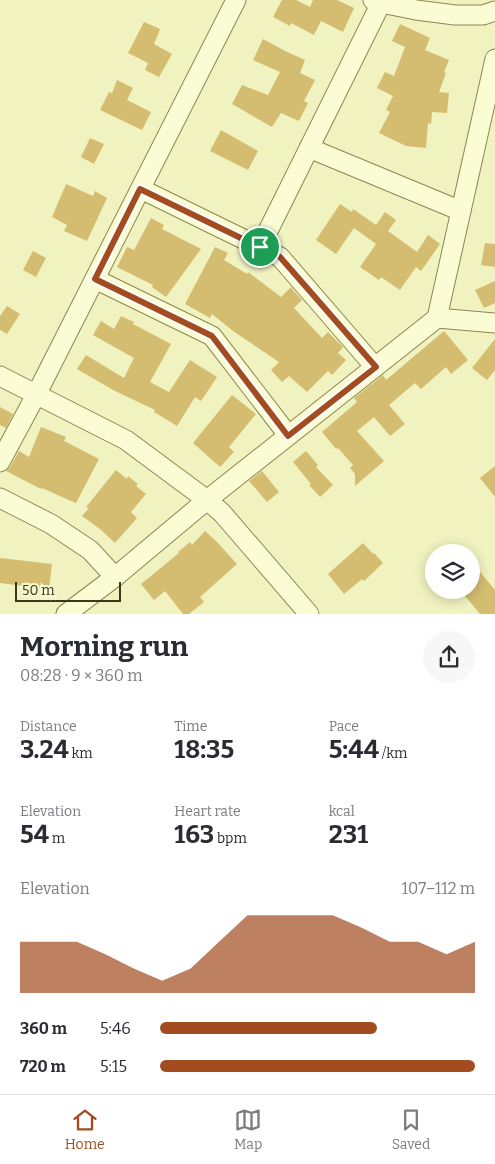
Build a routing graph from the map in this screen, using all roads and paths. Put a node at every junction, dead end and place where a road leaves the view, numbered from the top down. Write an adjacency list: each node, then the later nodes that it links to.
1 (236, 0): 6 (street)
2 (377, 1): 3 (street); 5 (street)
3 (495, 11)
4 (495, 59): 7 (street)
5 (309, 148): 7 (street); 8 (street)
6 (140, 189): 8 (street); 9 (street)
7 (461, 211): 10 (street)
8 (260, 247): 12 (street)
9 (95, 279): 14 (street); 15 (street)
10 (437, 318): 11 (street); 12 (street)
11 (495, 323)
12 (376, 367): 15 (street)
13 (0, 376): 14 (street)
14 (36, 395): 16 (street); 18 (street)
15 (288, 436): 18 (street)
16 (0, 462)
17 (0, 498): 19 (street)
18 (207, 500): 19 (street); 21 (street)
19 (115, 577): 20 (street)
20 (66, 614)
21 (309, 614)

